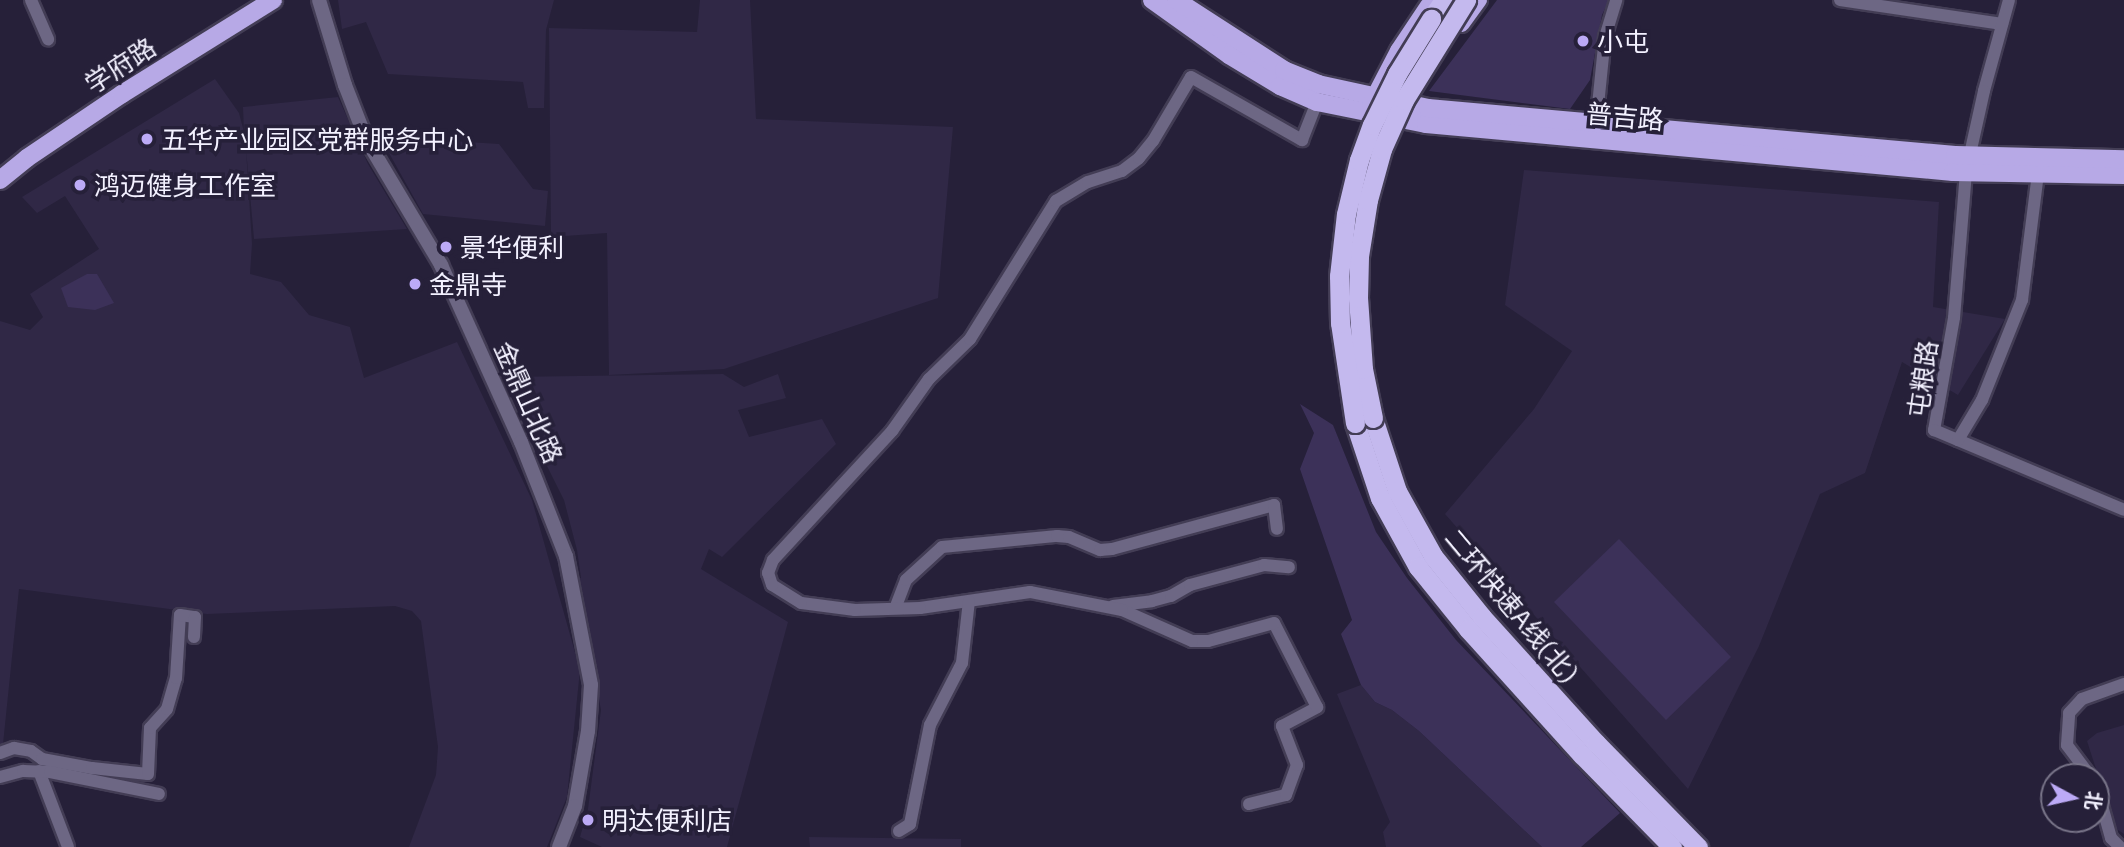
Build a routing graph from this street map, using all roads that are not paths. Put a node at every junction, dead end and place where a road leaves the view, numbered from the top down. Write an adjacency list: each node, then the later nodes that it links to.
1 (31, 0): 14 (street)
2 (273, 0): 23 (main road, 学府路)
3 (319, 0): 43 (street, 金鼎山北路)
4 (1152, 0): 15 (main road, 普吉路)
5 (1176, 0): 16 (main road, 普吉路)
6 (1443, 0): 12 (highway)
7 (1468, 0): 12 (highway, bridge)
8 (1478, 0): 17 (main road)
9 (1616, 0): 18 (street)
10 (1840, 0): 13 (street)
11 (2009, 0): 13 (street, 屯粮路)
12 (1436, 16): 16 (main road); 24 (highway, bridge)
13 (2002, 24): 20 (street, 屯粮路)
14 (48, 39)
15 (1317, 102): 16 (main road, 普吉路); 30 (street)
16 (1371, 105): 17 (main road, 普吉路)
17 (1408, 112): 18 (main road, 普吉路); 20 (main road, 普吉路)
18 (1596, 125): 20 (main road, 普吉路)
19 (2124, 159): 20 (main road, 普吉路)
20 (1968, 164): 21 (main road, 普吉路); 25 (street, 屯粮路)
21 (2038, 173): 22 (main road, 普吉路); 25 (street)
22 (2124, 175)
23 (0, 180)
24 (1364, 421): 44 (highway); 45 (highway, 二环快速A线(北))
25 (1958, 440): 26 (street, 屯粮路)
26 (2124, 510)
27 (1277, 529): 30 (street)
28 (1289, 567): 31 (street)
29 (969, 601): 30 (street); 31 (street); 40 (street)
30 (896, 607)
31 (1109, 608): 39 (street)
32 (194, 637): 34 (street)
33 (2124, 684): 35 (street)
34 (0, 753)
35 (2080, 763)
36 (38, 771): 37 (street); 38 (street); 42 (street)
37 (0, 777)
38 (159, 794)
39 (1250, 804)
40 (899, 831)
41 (2110, 833): 46 (street)
42 (68, 847)
43 (559, 847)
44 (1672, 847)
45 (1698, 847)
46 (2120, 847)

